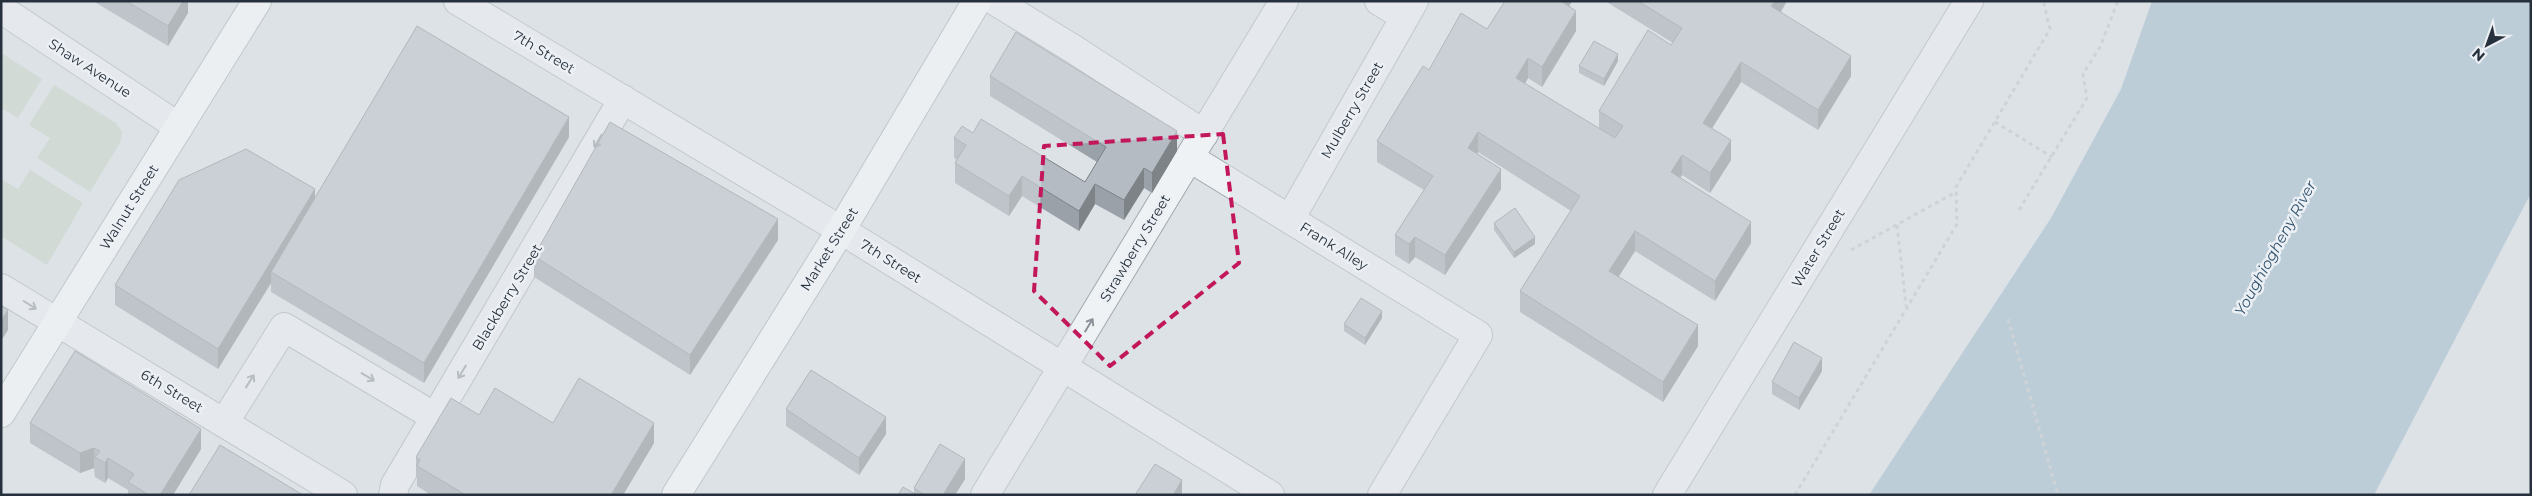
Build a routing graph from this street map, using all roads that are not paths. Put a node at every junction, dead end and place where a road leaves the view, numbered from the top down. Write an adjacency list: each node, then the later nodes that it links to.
1 (257, 1): 11 (main road, Walnut Street)
2 (458, 1): 10 (street, 7th Street)
3 (978, 1): 15 (main road, Market Street)
4 (995, 1): 12 (street)
5 (1284, 1): 12 (street, Strawberry Street)
6 (1379, 1): 9 (street)
7 (1969, 1): 28 (street, Water Street)
8 (1, 9): 11 (street, Shaw Avenue)
9 (1410, 9): 14 (street, Mulberry Street)
10 (623, 100): 15 (street, 7th Street); 20 (street, Blackberry Street, one-way to 20)
11 (179, 127): 17 (main road, Walnut Street)
12 (1204, 134): 13 (street, Strawberry Street)
13 (1190, 158): 14 (street, Frank Alley); 18 (street, Strawberry Street, one-way to 13)
14 (1290, 219): 27 (street, Frank Alley)
15 (841, 230): 18 (street, 7th Street); 24 (main road, Market Street)
16 (1, 288): 17 (street, 6th Street, one-way to 17)
17 (58, 323): 19 (main road, Walnut Street); 21 (street, 6th Street)
18 (1064, 366): 25 (street, Strawberry Street); 26 (street, 7th Street)
19 (1, 413)
20 (435, 417): 21 (street, one-way to 20); 23 (street, Blackberry Street)
21 (224, 423): 22 (street, 6th Street)
22 (343, 495)
23 (393, 495)
24 (676, 495)
25 (985, 495)
26 (1270, 495)
27 (1382, 495)
28 (1667, 495)

